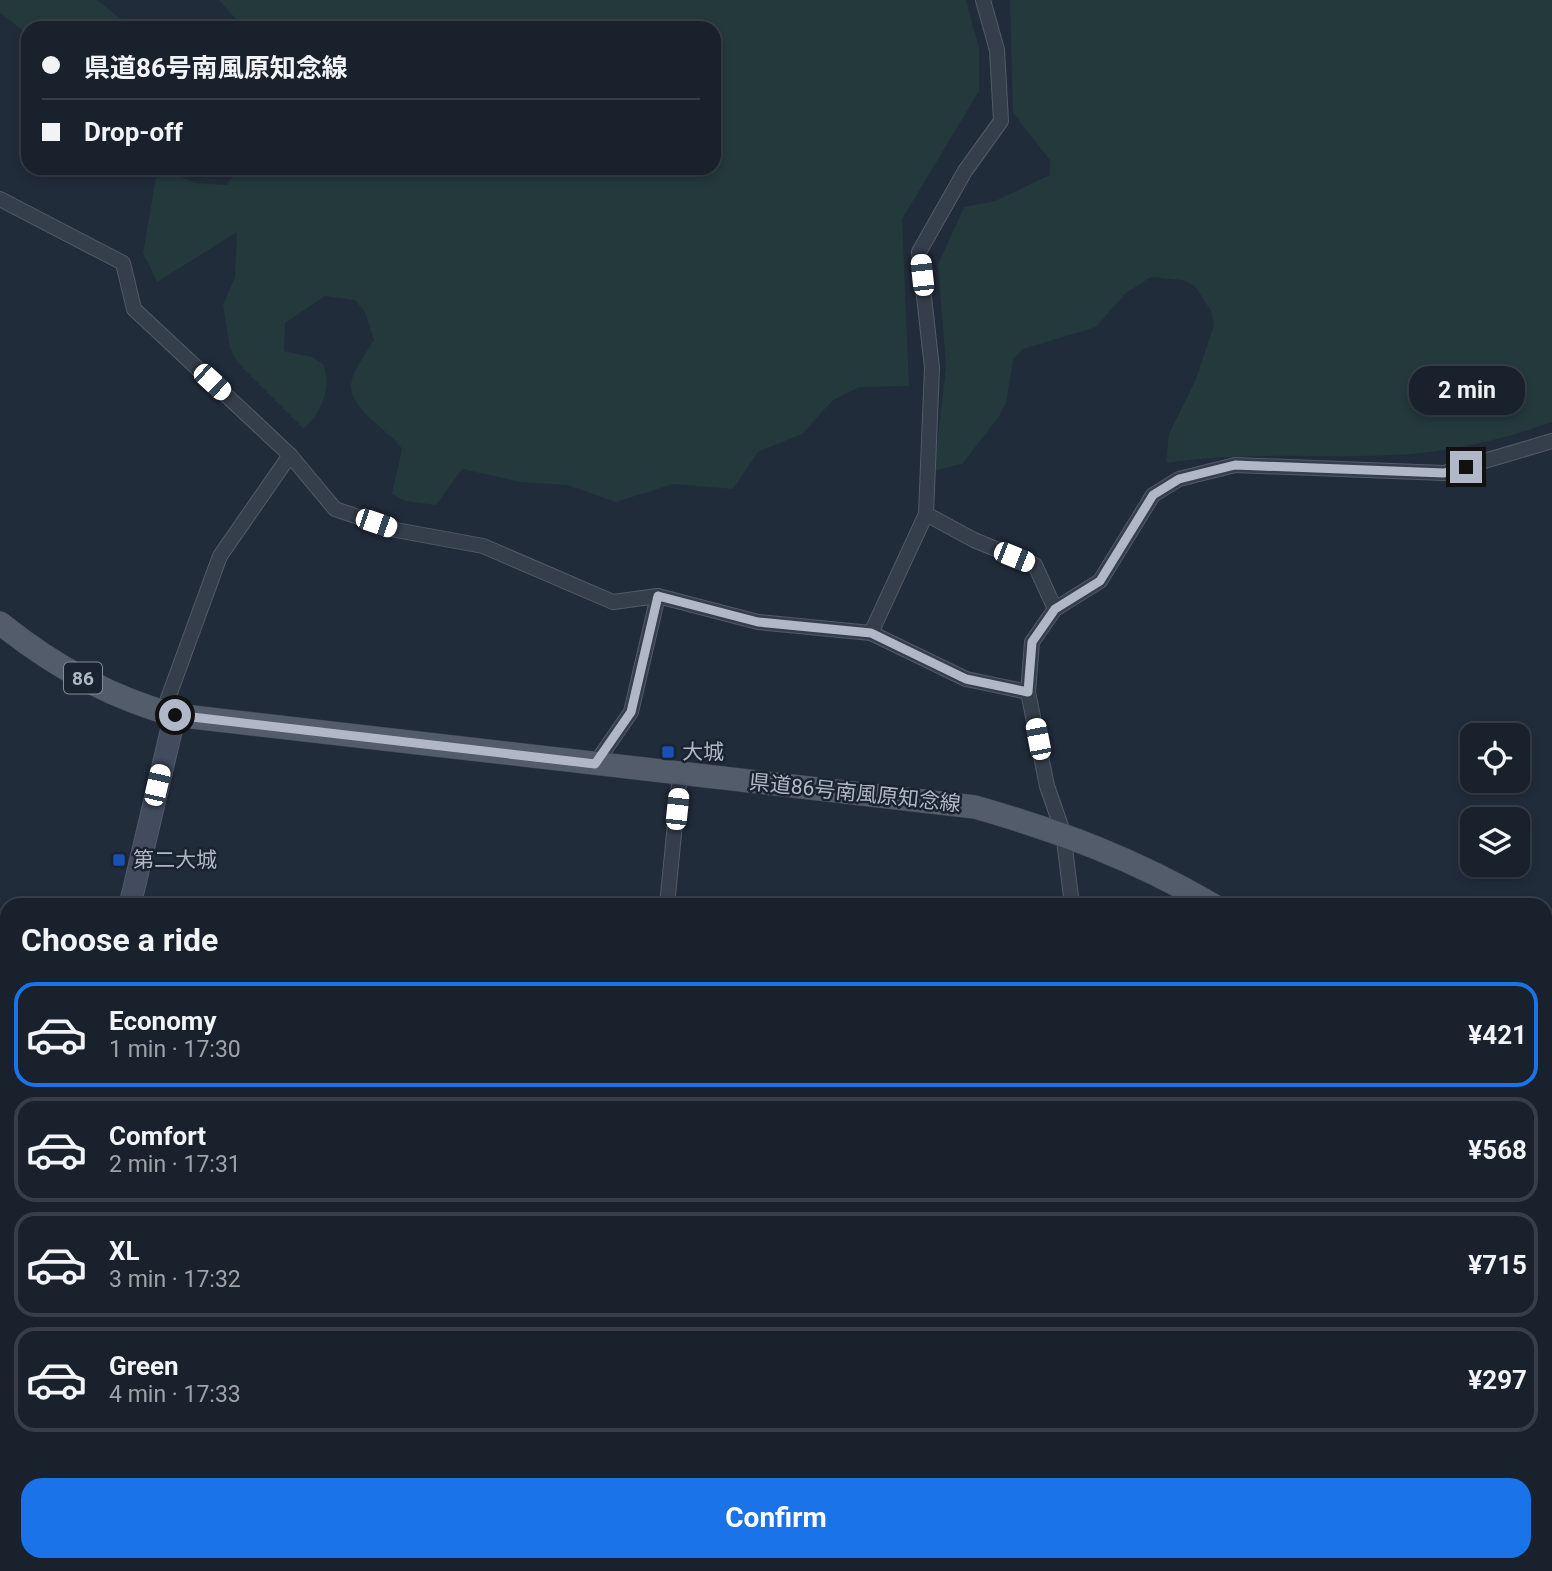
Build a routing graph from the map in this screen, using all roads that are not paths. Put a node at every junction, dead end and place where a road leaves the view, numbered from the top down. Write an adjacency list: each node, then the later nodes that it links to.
1 (983, 0): 5 (street)
2 (0, 199): 4 (street)
3 (1552, 441): 7 (street)
4 (290, 455): 6 (street); 11 (street)
5 (926, 514): 7 (street); 9 (street)
6 (658, 596): 9 (street); 12 (street)
7 (1055, 609): 10 (street)
8 (0, 623): 11 (main road, 県道86号南風原知念線 / 86)
9 (871, 633): 10 (street)
10 (1028, 692): 14 (street)
11 (169, 713): 12 (main road, 県道86号南風原知念線 / 86); 15 (street)
12 (595, 764): 13 (main road, 県道86号南風原知念線 / 86)
13 (680, 773): 14 (main road, 県道86号南風原知念線 / 86); 16 (street)
14 (1063, 832): 17 (street); 18 (main road, 県道86号南風原知念線 / 86)
15 (131, 898)
16 (668, 898)
17 (1071, 898)
18 (1201, 898)

